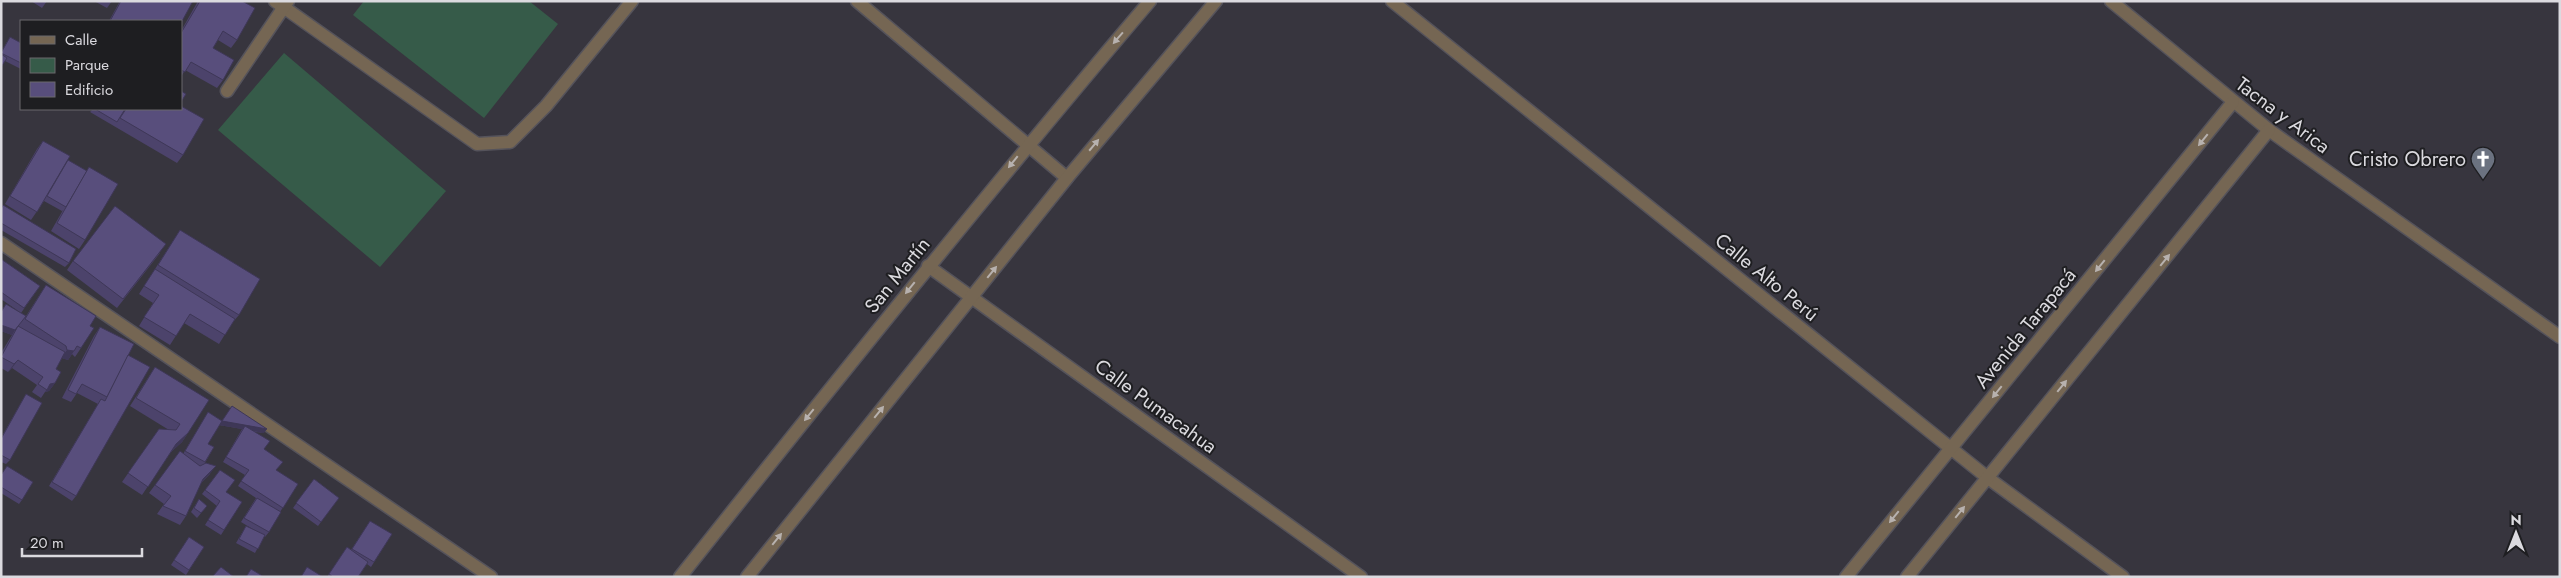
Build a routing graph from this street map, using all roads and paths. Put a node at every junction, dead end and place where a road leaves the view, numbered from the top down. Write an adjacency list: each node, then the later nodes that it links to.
1 (632, 1): 7 (street)
2 (857, 1): 11 (street)
3 (1150, 1): 11 (street, San Martín, one-way to 11)
4 (1216, 1): 12 (street, one-way to 4)
5 (1392, 1): 17 (street, Calle Alto Perú)
6 (2111, 1): 9 (street, Tacna y Arica)
7 (282, 3): 8 (street)
8 (227, 91)
9 (2233, 102): 10 (street, Tacna y Arica); 17 (street, Avenida Tarapacá, one-way to 17)
10 (2269, 130): 16 (street, Tacna y Arica); 18 (street, one-way to 10)
11 (1028, 144): 12 (street); 14 (street, San Martín, one-way to 14)
12 (1067, 178): 15 (street, one-way to 12)
13 (1, 243): 19 (street)
14 (928, 266): 15 (street, Calle Pumacahua); 20 (street, San Martín, one-way to 20)
15 (971, 297): 21 (street, one-way to 15); 22 (street, Calle Pumacahua)
16 (2560, 337)
17 (1951, 448): 18 (street, Calle Alto Perú); 23 (street, Avenida Tarapacá, one-way to 23)
18 (1988, 478): 24 (street, one-way to 18); 25 (street, Calle Alto Perú)
19 (491, 577)
20 (680, 577)
21 (747, 577)
22 (1361, 577)
23 (1846, 577)
24 (1907, 577)
25 (2123, 577)

